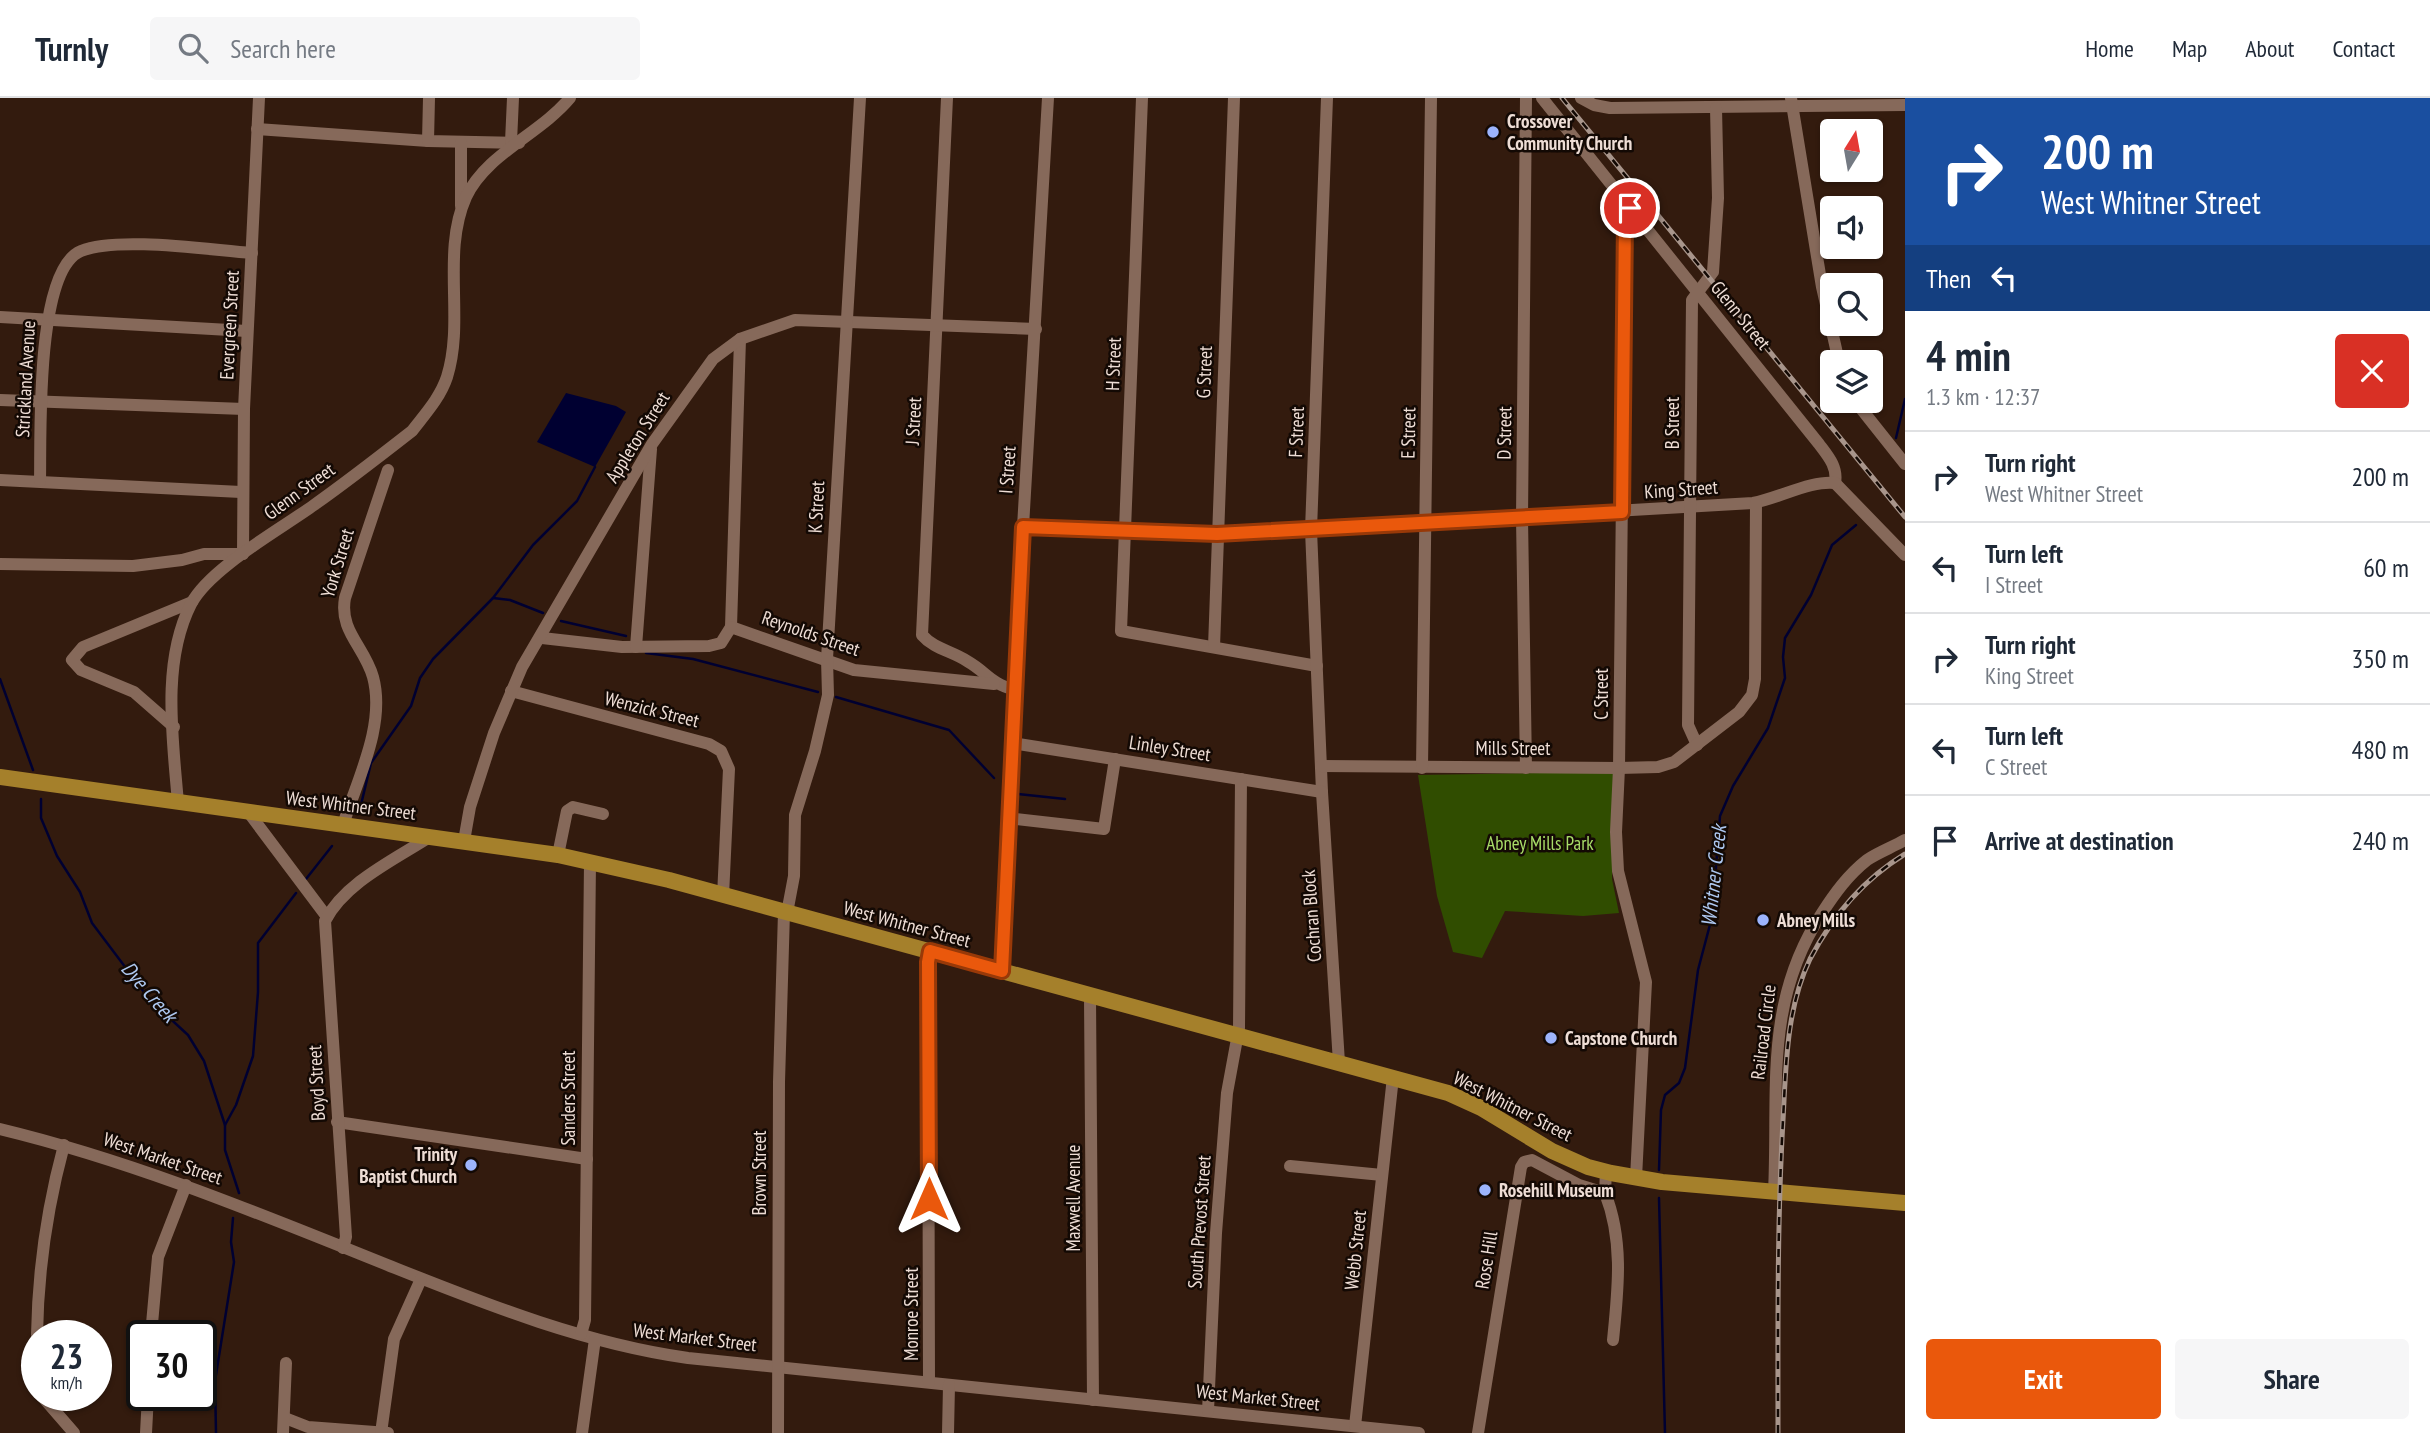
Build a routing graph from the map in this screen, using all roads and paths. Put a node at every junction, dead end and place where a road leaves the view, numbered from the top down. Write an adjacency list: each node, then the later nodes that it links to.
1 (259, 98): 19 (street, Evergreen Street)
2 (429, 98): 20 (street)
3 (513, 98): 22 (street)
4 (570, 98): 22 (street, Glenn Street)
5 (860, 98): 29 (street, K Street)
6 (947, 98): 30 (street, J Street)
7 (1048, 98): 31 (street, I Street)
8 (1142, 98): 53 (street, H Street)
9 (1234, 98): 54 (street, G Street)
10 (1327, 98): 52 (street, F Street)
11 (1431, 98): 50 (street, E Street)
12 (1526, 98): 49 (street, D Street)
13 (1542, 98): 23 (street, Glenn Street)
14 (1581, 98): 16 (street)
15 (1792, 102): 17 (street); 18 (street); 34 (street)
16 (1690, 103): 18 (street)
17 (1905, 105)
18 (1716, 108): 26 (street, B Street)
19 (257, 129): 20 (street); 25 (street, Evergreen Street)
20 (428, 141): 21 (street)
21 (461, 142): 22 (street); 24 (street, Glenn Street)
22 (515, 143): 24 (street, Glenn Street)
23 (1630, 208): 26 (street, Glenn Street); 48 (street, C Street)
24 (461, 213): 55 (street, Glenn Street)
25 (252, 253): 28 (street, Strickland Avenue); 32 (street, Evergreen Street)
26 (1696, 291): 44 (street, Glenn Street); 47 (street, B Street)
27 (0, 317): 28 (street)
28 (46, 320): 32 (street); 36 (street, Strickland Avenue)
29 (846, 321): 30 (street, Appleton Street); 33 (street, Appleton Street); 63 (street, K Street)
30 (936, 326): 31 (street, Appleton Street); 65 (street, J Street)
31 (1036, 329): 51 (street, I Street)
32 (247, 331): 37 (street, Evergreen Street)
33 (740, 339): 39 (street, Appleton Street); 59 (street)
34 (1836, 350)
35 (0, 400): 36 (street)
36 (43, 402): 37 (street); 43 (street, Strickland Avenue)
37 (244, 410): 45 (street, Evergreen Street)
38 (1865, 413): 40 (street)
39 (652, 444): 60 (street, Appleton Street); 61 (street)
40 (1905, 464)
41 (388, 470): 83 (street, York Street)
42 (0, 480): 43 (street)
43 (40, 481): 45 (street)
44 (1835, 483): 46 (street, King Street); 56 (street, Glenn Street)
45 (241, 492): 55 (street, Evergreen Street)
46 (1756, 503): 47 (street, King Street); 70 (street, Mills Street)
47 (1691, 508): 48 (street, King Street); 70 (street, B Street)
48 (1622, 512): 49 (street, King Street); 75 (street, C Street)
49 (1522, 518): 50 (street, King Street); 74 (street, D Street)
50 (1426, 523): 52 (street, King Street); 73 (street, E Street)
51 (1023, 527): 53 (street, King Street); 66 (street, I Street)
52 (1311, 530): 54 (street, King Street); 64 (street, F Street)
53 (1126, 532): 54 (street, King Street); 62 (street, H Street)
54 (1217, 534): 62 (street, G Street)
55 (243, 554): 57 (street); 58 (street, Glenn Street)
56 (1905, 555)
57 (0, 564)
58 (192, 603): 68 (street, Glenn Street); 68 (street)
59 (731, 627): 61 (street, Reynolds Street); 63 (street, Reynolds Street)
60 (542, 638): 61 (street, Reynolds Street); 67 (street, Appleton Street)
61 (636, 647)
62 (1214, 647): 64 (street)
63 (827, 659): 65 (street, Reynolds Street); 90 (street, K Street)
64 (1317, 666): 72 (street, F Street)
65 (994, 684): 66 (street, J Street)
66 (1015, 690): 69 (street, I Street)
67 (511, 691): 86 (street, Appleton Street); 89 (street, Wenzick Street)
68 (174, 727): 79 (street, Glenn Street)
69 (1012, 743): 71 (street, Linley Street); 82 (street, I Street)
70 (1698, 745): 75 (street, Mills Street)
71 (1115, 759): 77 (street, Linley Street); 82 (street)
72 (1321, 766): 73 (street, Mills Street); 78 (street, Cochran Block)
73 (1422, 768): 74 (street, Mills Street)
74 (1526, 768): 75 (street, Mills Street)
75 (1619, 768): 105 (street, C Street)
76 (0, 777): 79 (main road, West Whitner Street)
77 (1241, 779): 78 (street, Linley Street); 95 (street, South Prevost Street)
78 (1322, 792): 96 (street, Cochran Block)
79 (178, 803): 80 (main road, West Whitner Street)
80 (248, 813): 83 (main road, West Whitner Street); 91 (street)
81 (603, 814): 87 (street)
82 (1009, 818): 93 (street, I Street)
83 (343, 825): 84 (main road, West Whitner Street)
84 (432, 836): 86 (main road, West Whitner Street); 91 (street)
85 (1905, 840): 107 (street, Railroad Circle)
86 (464, 841): 87 (main road, West Whitner Street)
87 (558, 855): 88 (main road, West Whitner Street)
88 (590, 862): 89 (main road, West Whitner Street); 101 (street, Sanders Street)
89 (723, 896): 90 (main road, West Whitner Street)
90 (785, 912): 92 (main road, West Whitner Street); 118 (street, Brown Street)
91 (327, 917): 98 (street, Boyd Street)
92 (930, 951): 93 (main road, West Whitner Street); 119 (street, Monroe Street)
93 (1002, 971): 94 (main road, West Whitner Street)
94 (1090, 997): 95 (main road, West Whitner Street); 121 (street, Maxwell Avenue)
95 (1238, 1036): 96 (main road, West Whitner Street); 124 (street, South Prevost Street)
96 (1339, 1063): 97 (main road, West Whitner Street)
97 (1393, 1077): 103 (main road, West Whitner Street); 104 (street, Webb Street)
98 (337, 1122): 101 (street); 110 (street, Boyd Street)
99 (0, 1129): 100 (street, West Market Street)
100 (64, 1145): 106 (street, West Market Street); 112 (street)
101 (587, 1160): 114 (street, Sanders Street)
102 (1290, 1166): 104 (street)
103 (1606, 1171): 105 (main road, West Whitner Street); 108 (street)
104 (1382, 1175): 126 (street, Webb Street)
105 (1636, 1178): 107 (main road, West Whitner Street)
106 (186, 1185): 110 (street, West Market Street); 113 (street)
107 (1774, 1192): 109 (main road, West Whitner Street)
108 (1605, 1193): 116 (street); 136 (street, Rose Hill)
109 (1905, 1203)
110 (343, 1248): 111 (street, West Market Street)
111 (421, 1279): 114 (street, West Market Street); 130 (street)
112 (38, 1320)
113 (152, 1320)
114 (581, 1334): 115 (street, West Market Street)
115 (595, 1339): 118 (street, West Market Street); 132 (street)
116 (1613, 1340)
117 (286, 1363): 125 (street)
118 (779, 1367): 119 (street, West Market Street); 133 (street, Brown Street)
119 (929, 1382): 120 (street, West Market Street)
120 (949, 1385): 121 (street, West Market Street); 134 (street)
121 (1093, 1400): 124 (street, West Market Street)
122 (55, 1411): 127 (street)
123 (147, 1411): 128 (street)
124 (1209, 1411): 126 (street, West Market Street)
125 (285, 1418): 129 (street); 130 (street)
126 (1355, 1426): 135 (street, West Market Street)
127 (74, 1433)
128 (146, 1433)
129 (283, 1433)
130 (382, 1433): 131 (street)
131 (388, 1433)
132 (582, 1433)
133 (778, 1433)
134 (948, 1433)
135 (1419, 1433)
136 (1478, 1433)

